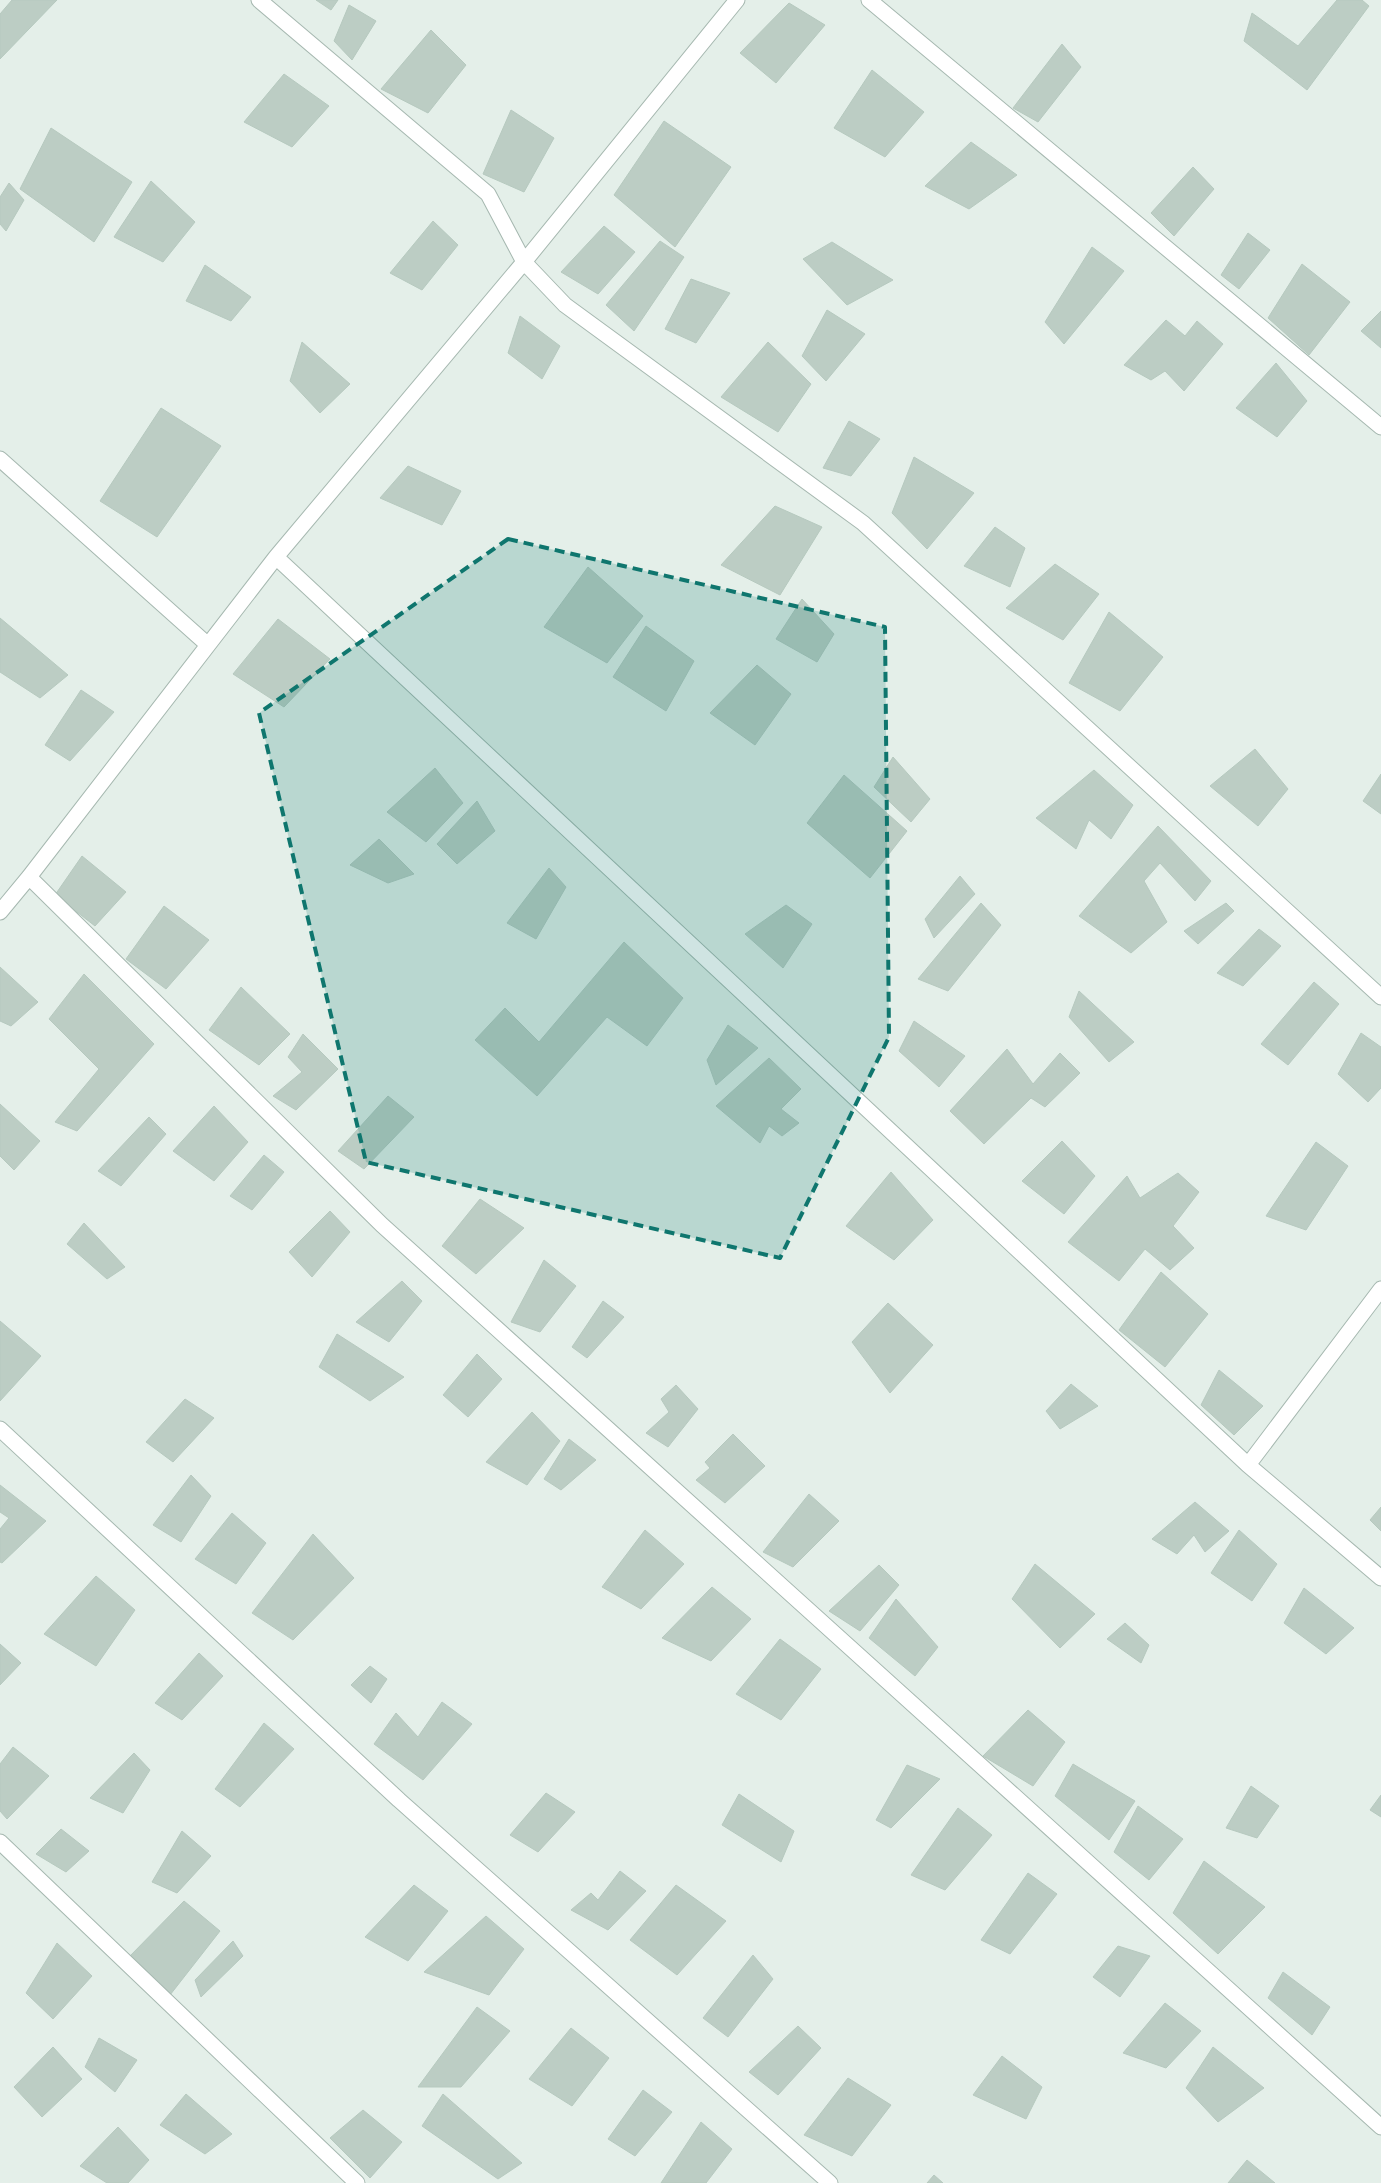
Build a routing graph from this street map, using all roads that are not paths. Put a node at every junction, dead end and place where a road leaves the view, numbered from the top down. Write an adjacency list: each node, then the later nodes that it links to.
1 (259, 0): 4 (street)
2 (737, 0): 4 (street)
3 (869, 0): 5 (street)
4 (524, 262): 7 (street); 11 (street)
5 (1381, 427)
6 (0, 460): 8 (street)
7 (276, 557): 8 (street); 14 (street)
8 (208, 645): 9 (street)
9 (29, 877): 10 (street); 17 (street)
10 (0, 912)
11 (1381, 997)
12 (1381, 1289): 14 (street)
13 (0, 1429): 19 (street)
14 (1248, 1465): 15 (street)
15 (1381, 1578)
16 (0, 1842): 18 (street)
17 (1381, 2127)
18 (357, 2183)
19 (830, 2183)

